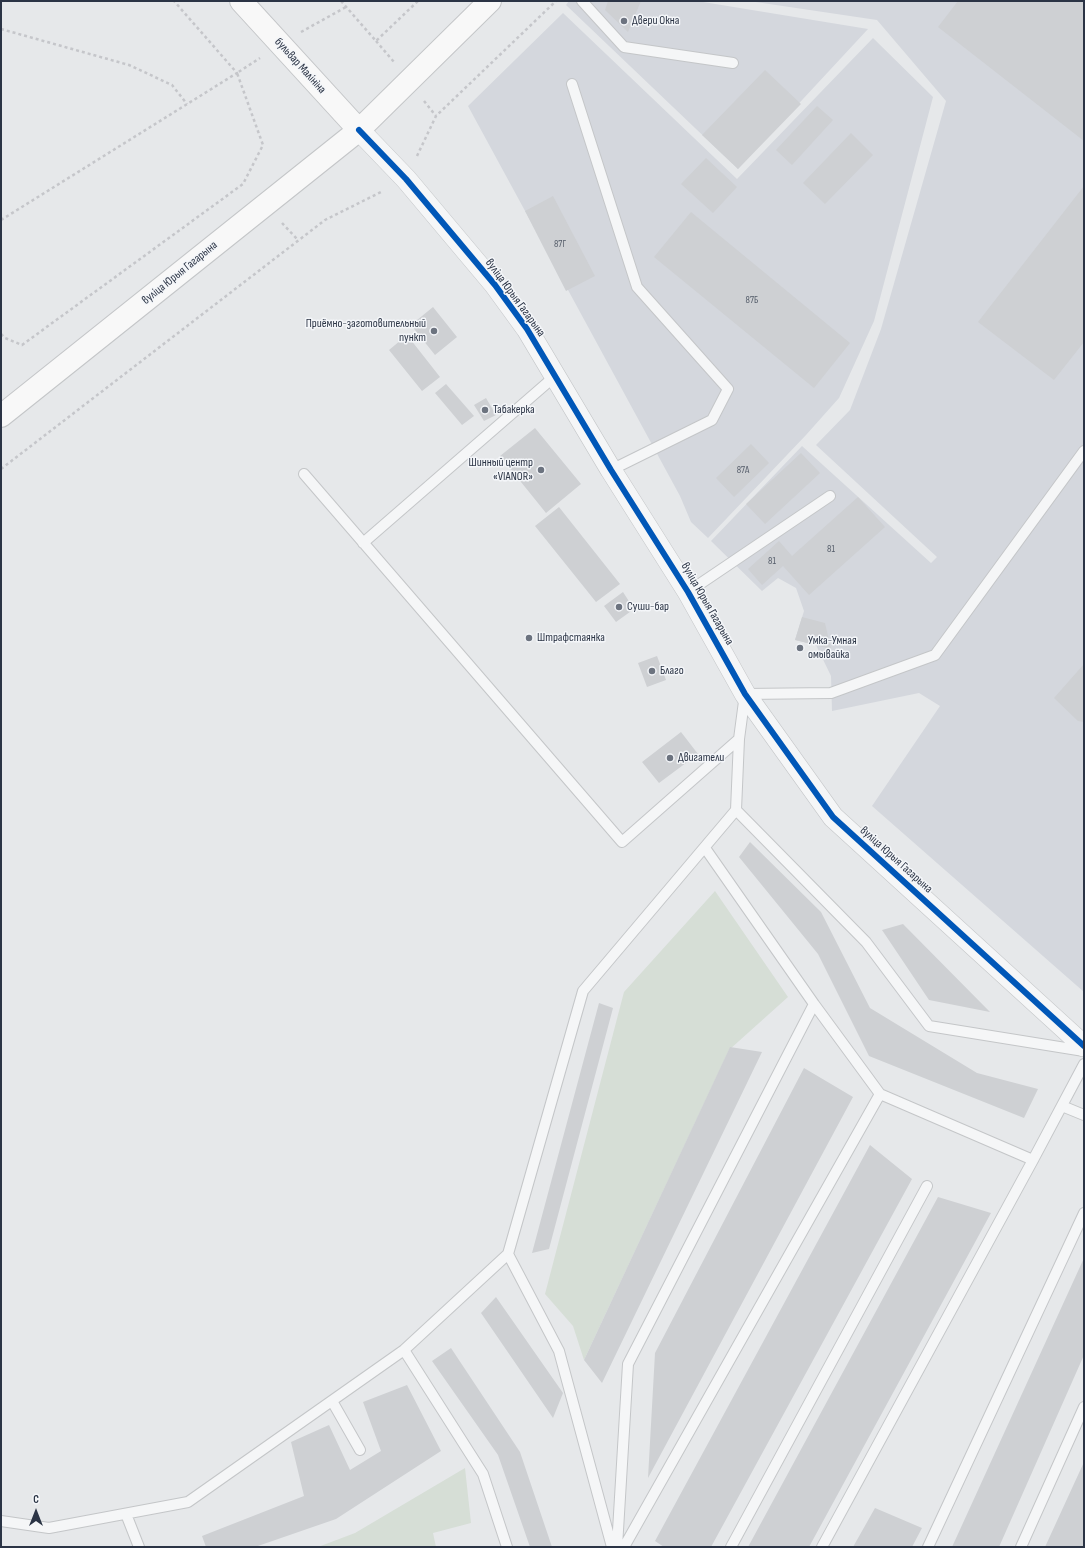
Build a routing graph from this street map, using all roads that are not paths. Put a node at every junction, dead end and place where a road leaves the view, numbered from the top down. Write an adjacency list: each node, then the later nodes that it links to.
1 (241, 1): 6 (main road, бульвар Малініна)
2 (490, 1): 6 (main road, вуліца Юрыя Гагарына)
3 (582, 1): 4 (lane)
4 (733, 63)
5 (572, 84): 10 (lane)
6 (359, 130): 7 (street, вуліца Юрыя Гагарына); 8 (main road, вуліца Юрыя Гагарына)
7 (554, 377): 10 (street, вуліца Юрыя Гагарына); 13 (lane)
8 (1, 416)
9 (1084, 451): 15 (lane)
10 (611, 470): 14 (street, вуліца Юрыя Гагарына)
11 (304, 474): 13 (lane)
12 (830, 496): 14 (lane)
13 (364, 543): 16 (lane)
14 (688, 592): 15 (street, вуліца Юрыя Гагарына)
15 (745, 694): 16 (lane); 20 (street, вуліца Юрыя Гагарына)
16 (739, 739): 17 (lane)
17 (736, 810): 18 (lane); 21 (lane)
18 (705, 848): 19 (lane); 29 (lane)
19 (814, 1004): 23 (lane); 39 (lane)
20 (1084, 1046)
21 (1084, 1051)
22 (1084, 1064): 24 (lane)
23 (880, 1094): 26 (lane); 40 (lane)
24 (1062, 1106): 25 (lane); 26 (lane)
25 (1084, 1115)
26 (1033, 1160): 42 (lane)
27 (927, 1186): 41 (lane)
28 (1084, 1213): 43 (lane)
29 (508, 1254): 30 (lane); 38 (lane)
30 (404, 1350): 31 (lane); 37 (lane)
31 (332, 1400): 33 (lane); 34 (lane)
32 (1084, 1407): 44 (lane)
33 (360, 1450)
34 (126, 1514): 35 (lane); 36 (lane)
35 (1, 1521)
36 (139, 1547)
37 (507, 1547)
38 (612, 1547)
39 (617, 1547)
40 (624, 1547)
41 (731, 1547)
42 (822, 1547)
43 (928, 1547)
44 (1021, 1547)

